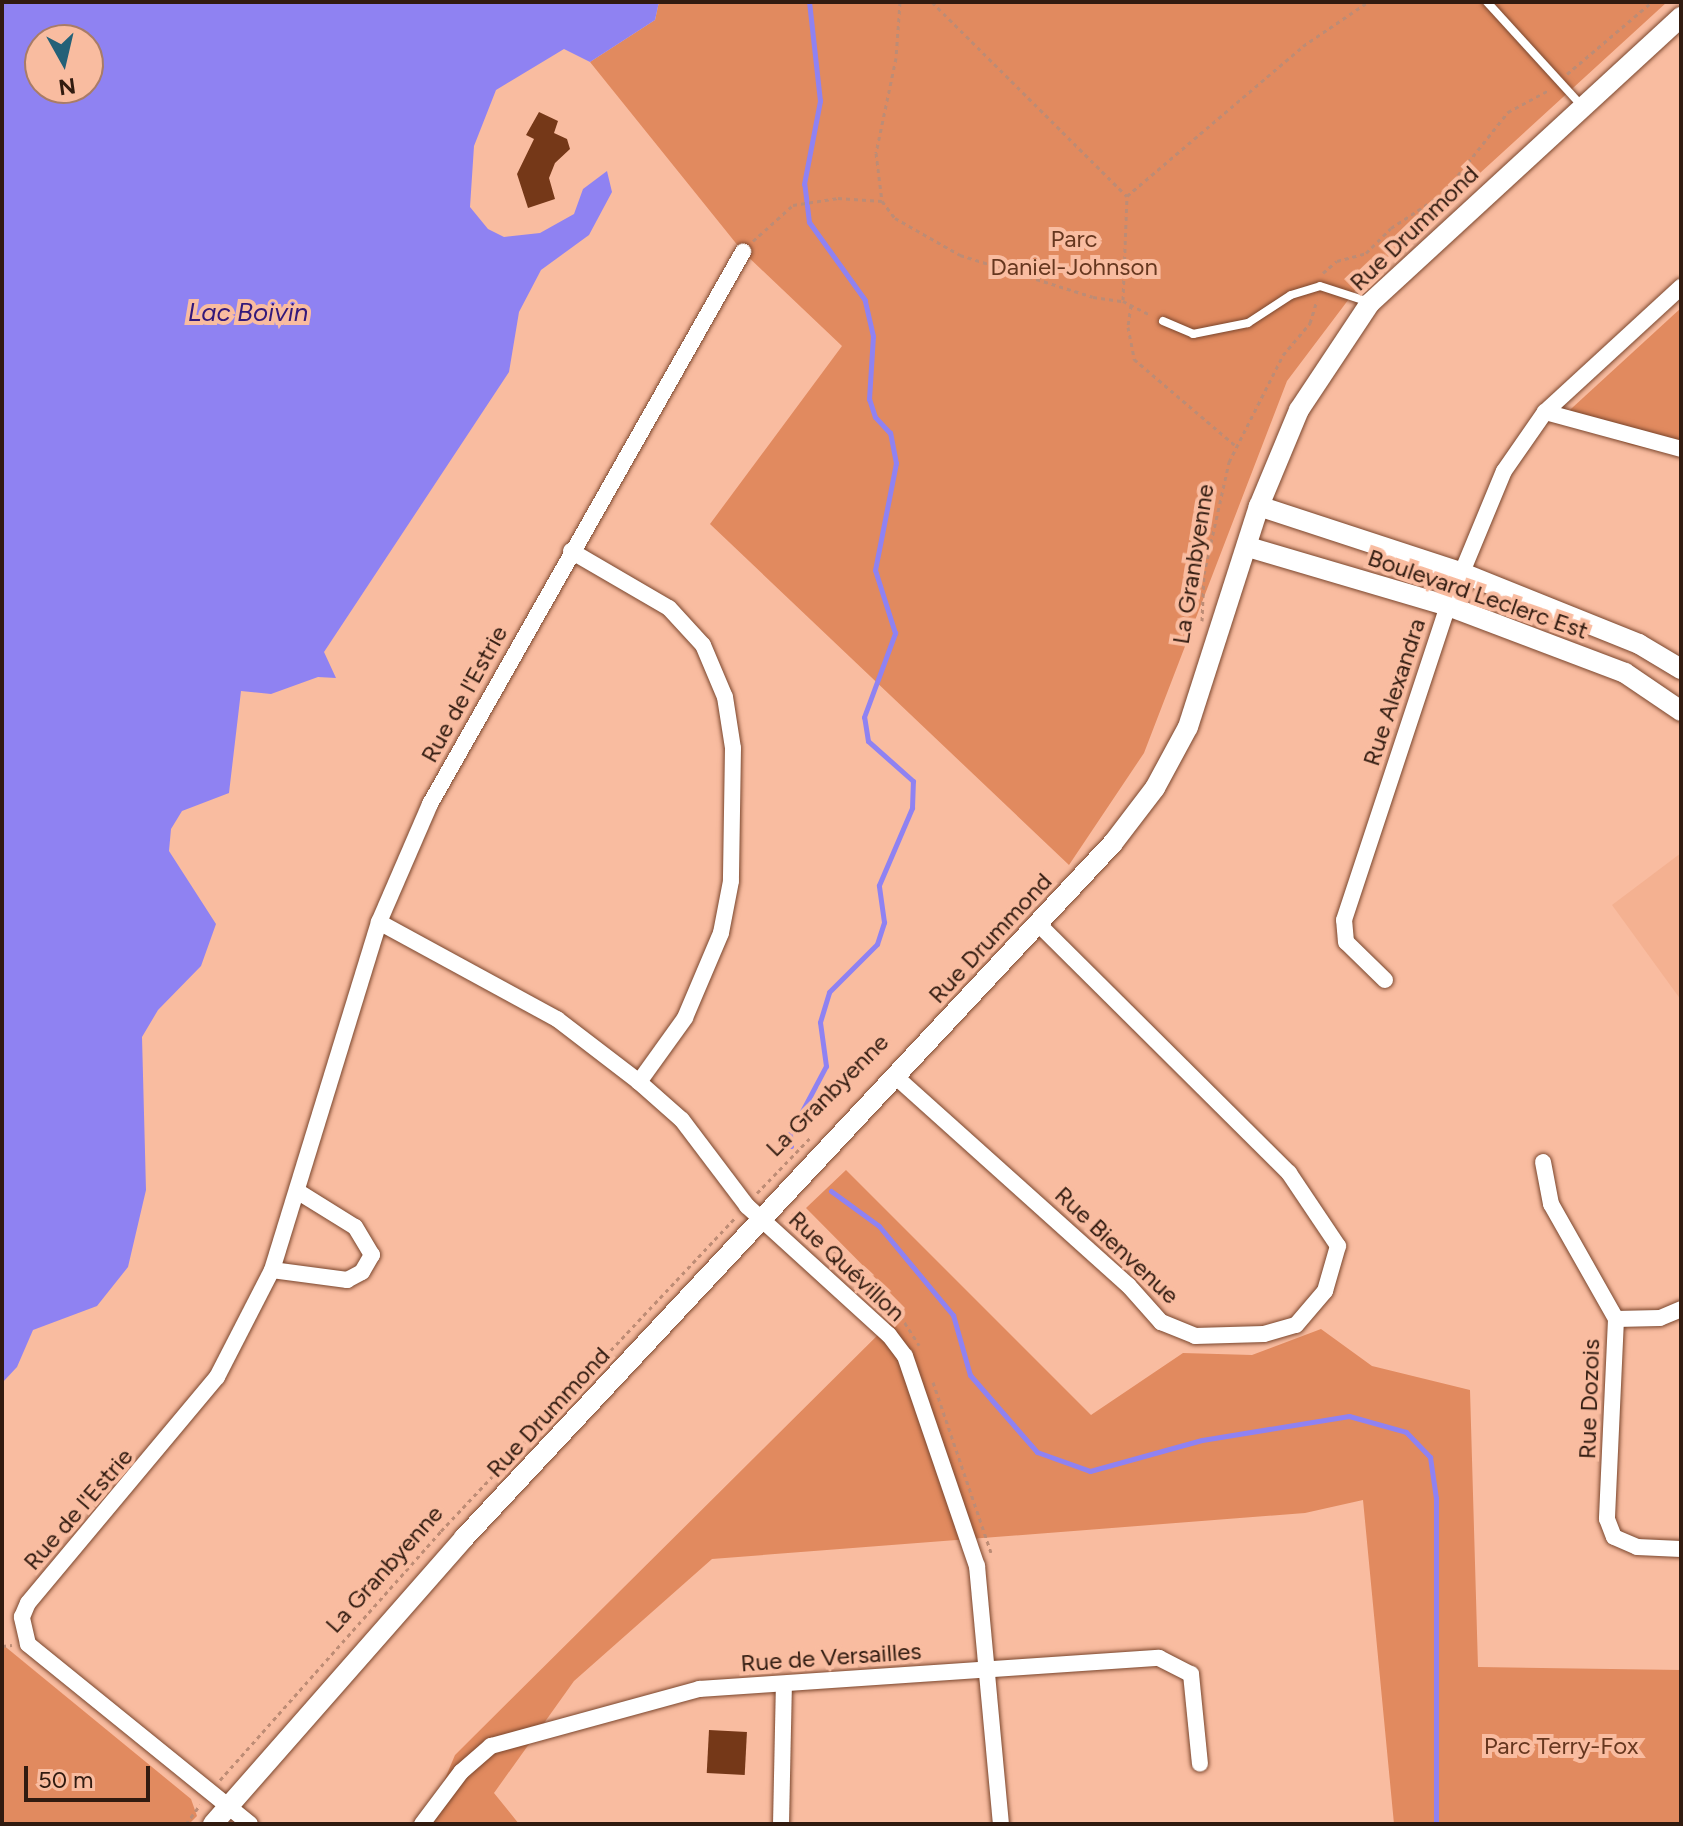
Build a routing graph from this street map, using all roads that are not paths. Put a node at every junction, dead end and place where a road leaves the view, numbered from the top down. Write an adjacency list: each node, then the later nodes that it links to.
1 (1487, 2): 3 (lane)
2 (1681, 17): 3 (street, Rue Drummond)
3 (1582, 106): 6 (street, Rue Drummond)
4 (743, 252): 12 (street, Rue de l'Estrie)
5 (1681, 287): 8 (street, Rue Alexandra)
6 (1370, 303): 7 (lane); 10 (street, Rue Drummond)
7 (1163, 321)
8 (1545, 412): 9 (street); 13 (street, Rue Alexandra)
9 (1681, 449)
10 (1259, 506): 11 (street, Rue Drummond); 13 (street, Boulevard Leclerc Est)
11 (1248, 547): 14 (street, Boulevard Leclerc Est); 18 (street, Rue Drummond)
12 (571, 551): 17 (street, Rue de l'Estrie); 21 (street)
13 (1460, 572): 14 (street, Rue Alexandra); 15 (street, Boulevard Leclerc Est)
14 (1448, 606): 16 (street, Boulevard Leclerc Est); 19 (street, Rue Alexandra)
15 (1681, 669)
16 (1681, 711)
17 (379, 922): 21 (street, Rue Quévillon); 23 (street, Rue de l'Estrie)
18 (1038, 924): 20 (street, Rue Drummond); 20 (street, Rue Bienvenue)
19 (1385, 980)
20 (896, 1077): 24 (street, Rue Drummond)
21 (639, 1082): 24 (street, Rue Quévillon)
22 (1543, 1162): 27 (street, Rue Dozois)
23 (297, 1191): 25 (street, Rue de l'Estrie); 25 (street)
24 (764, 1221): 29 (street, Rue Quévillon); 32 (street, Rue Drummond)
25 (272, 1270): 32 (street, Rue de l'Estrie)
26 (1681, 1309): 27 (street)
27 (1616, 1319): 28 (street, Rue Dozois)
28 (1681, 1549)
29 (986, 1670): 30 (street, Rue de Versailles); 31 (street, Rue de Versailles); 37 (street, Rue Quévillon)
30 (784, 1685): 35 (street, Rue de Versailles); 36 (street)
31 (1200, 1764)
32 (229, 1808): 33 (street, Rue Drummond); 34 (street, Rue de l'Estrie)
33 (213, 1824)
34 (250, 1824)
35 (422, 1824)
36 (781, 1824)
37 (1001, 1824)

